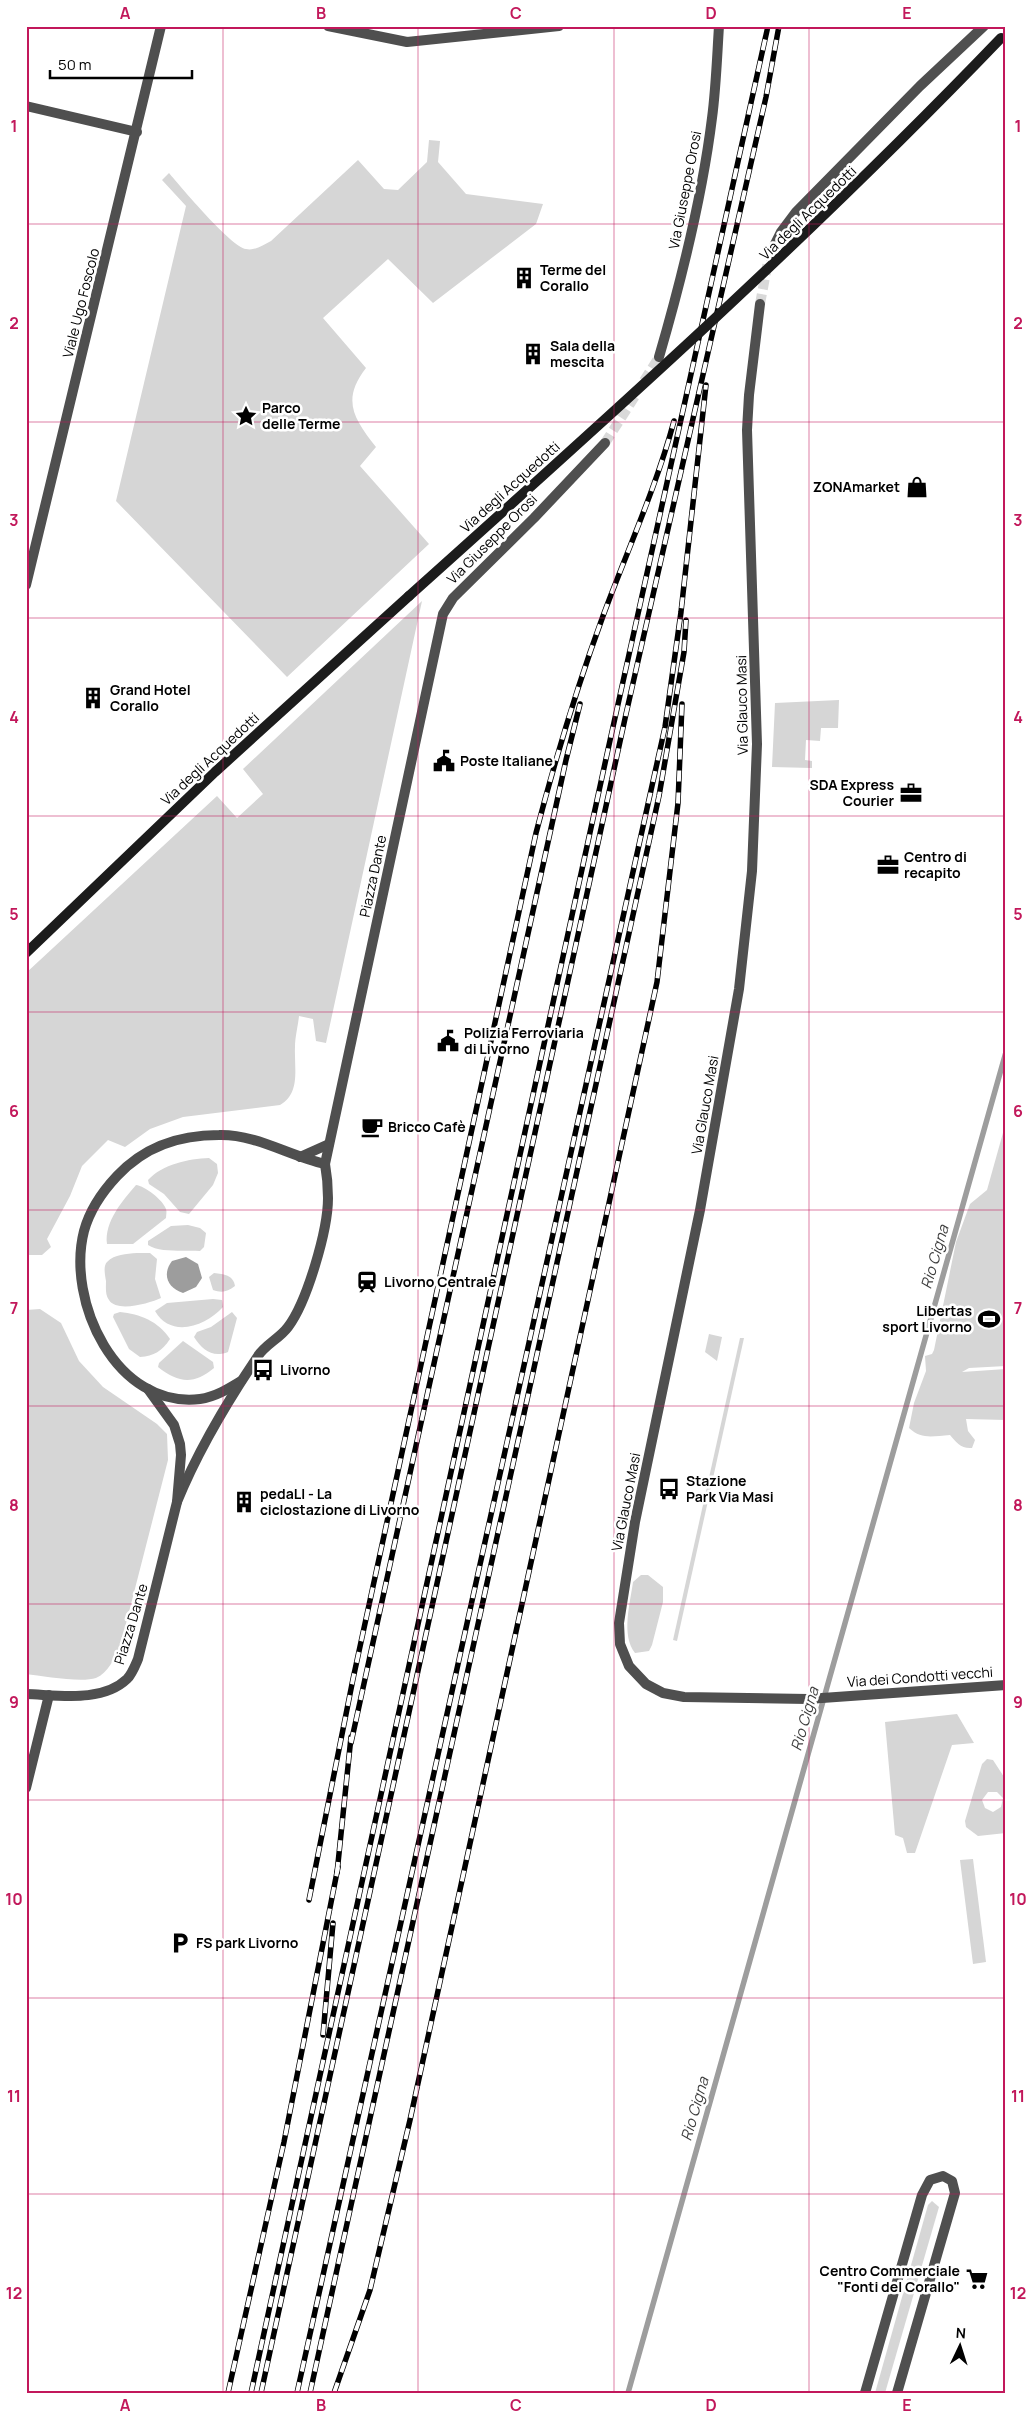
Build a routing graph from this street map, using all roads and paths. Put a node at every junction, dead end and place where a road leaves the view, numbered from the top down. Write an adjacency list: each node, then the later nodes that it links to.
1 (161, 26): 8 (street, Viale Ugo Foscolo)
2 (328, 26): 3 (street)
3 (559, 26)
4 (719, 26): 11 (street, Via Giuseppe Orosi)
5 (984, 26): 9 (street, Via degli Acquedotti)
6 (1003, 36): 15 (main road, Via degli Acquedotti, bridge)
7 (26, 106): 8 (street)
8 (137, 132): 13 (street, Viale Ugo Foscolo)
9 (769, 256)
10 (760, 304): 25 (street, Via Glauco Masi)
11 (659, 357)
12 (605, 443): 14 (street, Via Giuseppe Orosi)
13 (26, 585)
14 (443, 614): 16 (street, Piazza Dante)
15 (26, 952)
16 (329, 1144): 17 (street); 18 (street, Piazza Dante)
17 (300, 1157): 18 (street, Piazza Dante); 20 (street, Piazza Dante)
18 (325, 1164): 19 (street, Piazza Dante)
19 (244, 1379): 20 (street, Piazza Dante); 21 (street, Piazza Dante)
20 (148, 1389): 21 (street, Piazza Dante)
21 (177, 1502): 24 (street, Piazza Dante)
22 (1006, 1686): 25 (street, Via dei Condotti vecchi)
23 (26, 1694): 24 (street, Piazza Dante)
24 (48, 1695): 26 (street)
25 (836, 1697)
26 (26, 1788)
27 (865, 2393): 28 (street)
28 (897, 2393)

